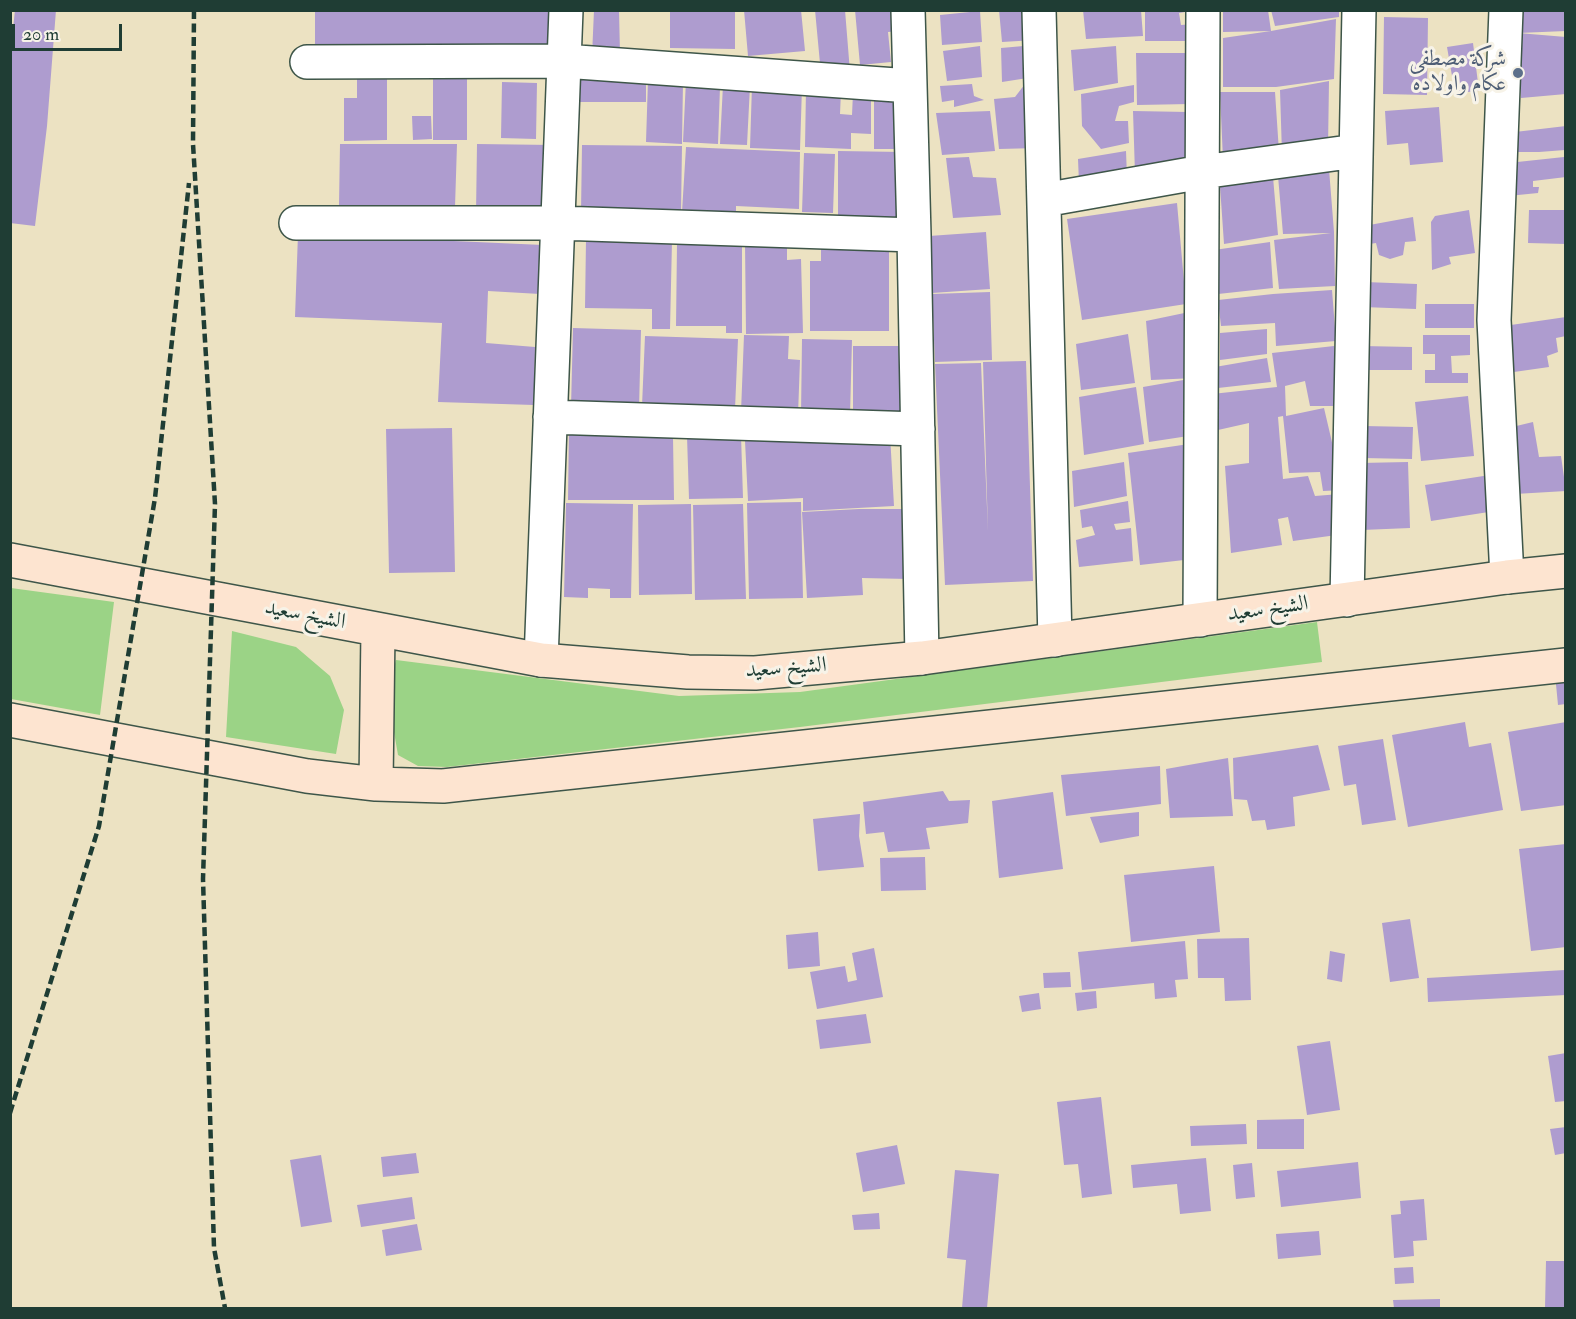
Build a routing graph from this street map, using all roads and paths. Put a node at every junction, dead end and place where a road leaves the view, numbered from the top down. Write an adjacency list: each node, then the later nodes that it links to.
1 (566, 10): 7 (street)
2 (908, 10): 9 (street)
3 (1039, 10): 12 (street)
4 (1203, 10): 11 (street)
5 (1359, 10): 10 (street)
6 (1506, 10): 20 (street)
7 (564, 61): 8 (street); 9 (street); 14 (street)
8 (307, 62)
9 (910, 86): 15 (street)
10 (1356, 151): 11 (street); 21 (street)
11 (1202, 172): 12 (street); 22 (street)
12 (1044, 200): 24 (street)
13 (296, 223): 14 (street)
14 (558, 223): 15 (street); 16 (street)
15 (914, 235): 17 (street)
16 (550, 417): 17 (street); 26 (street)
17 (918, 429): 25 (street)
18 (10, 560): 23 (main road, الشيخ سعيد)
19 (1566, 571): 20 (main road, الشيخ سعيد)
20 (1507, 577): 21 (main road, الشيخ سعيد)
21 (1347, 600): 22 (main road, الشيخ سعيد)
22 (1200, 620): 24 (main road, الشيخ سعيد)
23 (378, 630): 26 (main road, الشيخ سعيد); 29 (main road)
24 (1055, 640): 25 (main road, الشيخ سعيد)
25 (922, 658): 26 (main road, الشيخ سعيد)
26 (541, 660)
27 (1566, 665): 29 (main road)
28 (10, 720): 29 (main road)
29 (376, 784)

